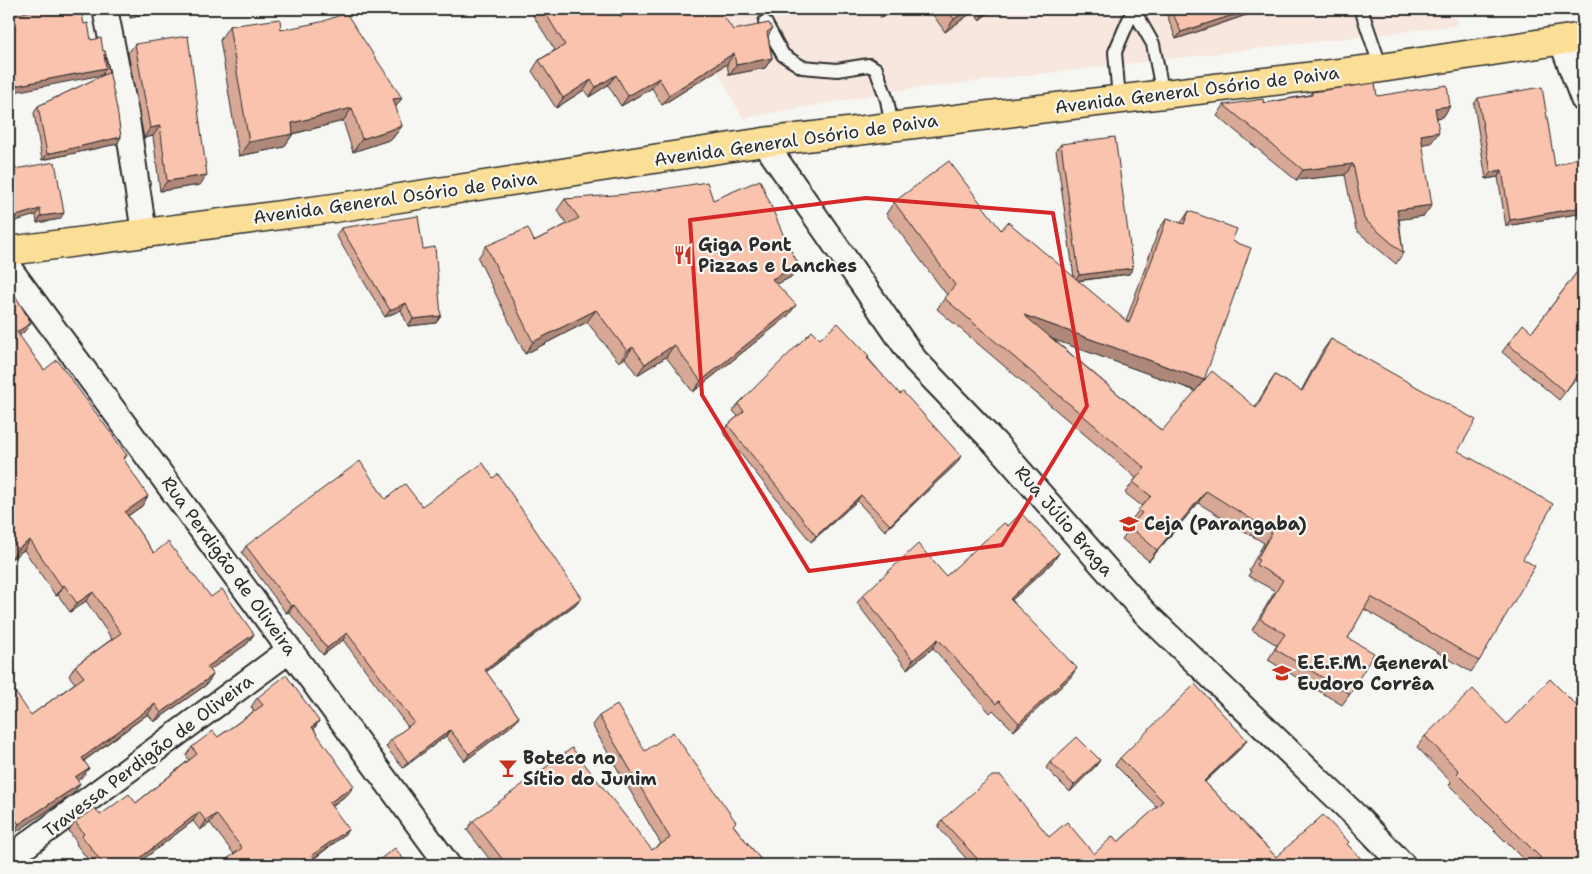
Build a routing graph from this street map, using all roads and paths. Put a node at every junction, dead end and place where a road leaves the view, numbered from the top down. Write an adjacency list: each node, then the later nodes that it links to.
1 (105, 9): 12 (street)
2 (1133, 9): 7 (lane); 9 (lane)
3 (1361, 9): 6 (lane)
4 (765, 22): 10 (lane)
5 (1572, 38): 6 (main road, Avenida General Osório de Paiva); 8 (street)
6 (1381, 68): 7 (main road, Avenida General Osório de Paiva)
7 (1163, 95): 9 (main road, Avenida General Osório de Paiva)
8 (1583, 98)
9 (1120, 99): 10 (main road, Avenida General Osório de Paiva)
10 (892, 127): 11 (main road, Avenida General Osório de Paiva)
11 (764, 142): 12 (main road, Avenida General Osório de Paiva); 18 (street, Rua Júlio Braga)
12 (144, 233): 13 (main road, Avenida General Osório de Paiva)
13 (9, 250)
14 (9, 268): 15 (street, Rua Perdigão de Oliveira)
15 (290, 650): 16 (street, Travessa Perdigão de Oliveira); 17 (street, Rua Perdigão de Oliveira)
16 (10, 862)
17 (448, 865)
18 (1403, 865)

